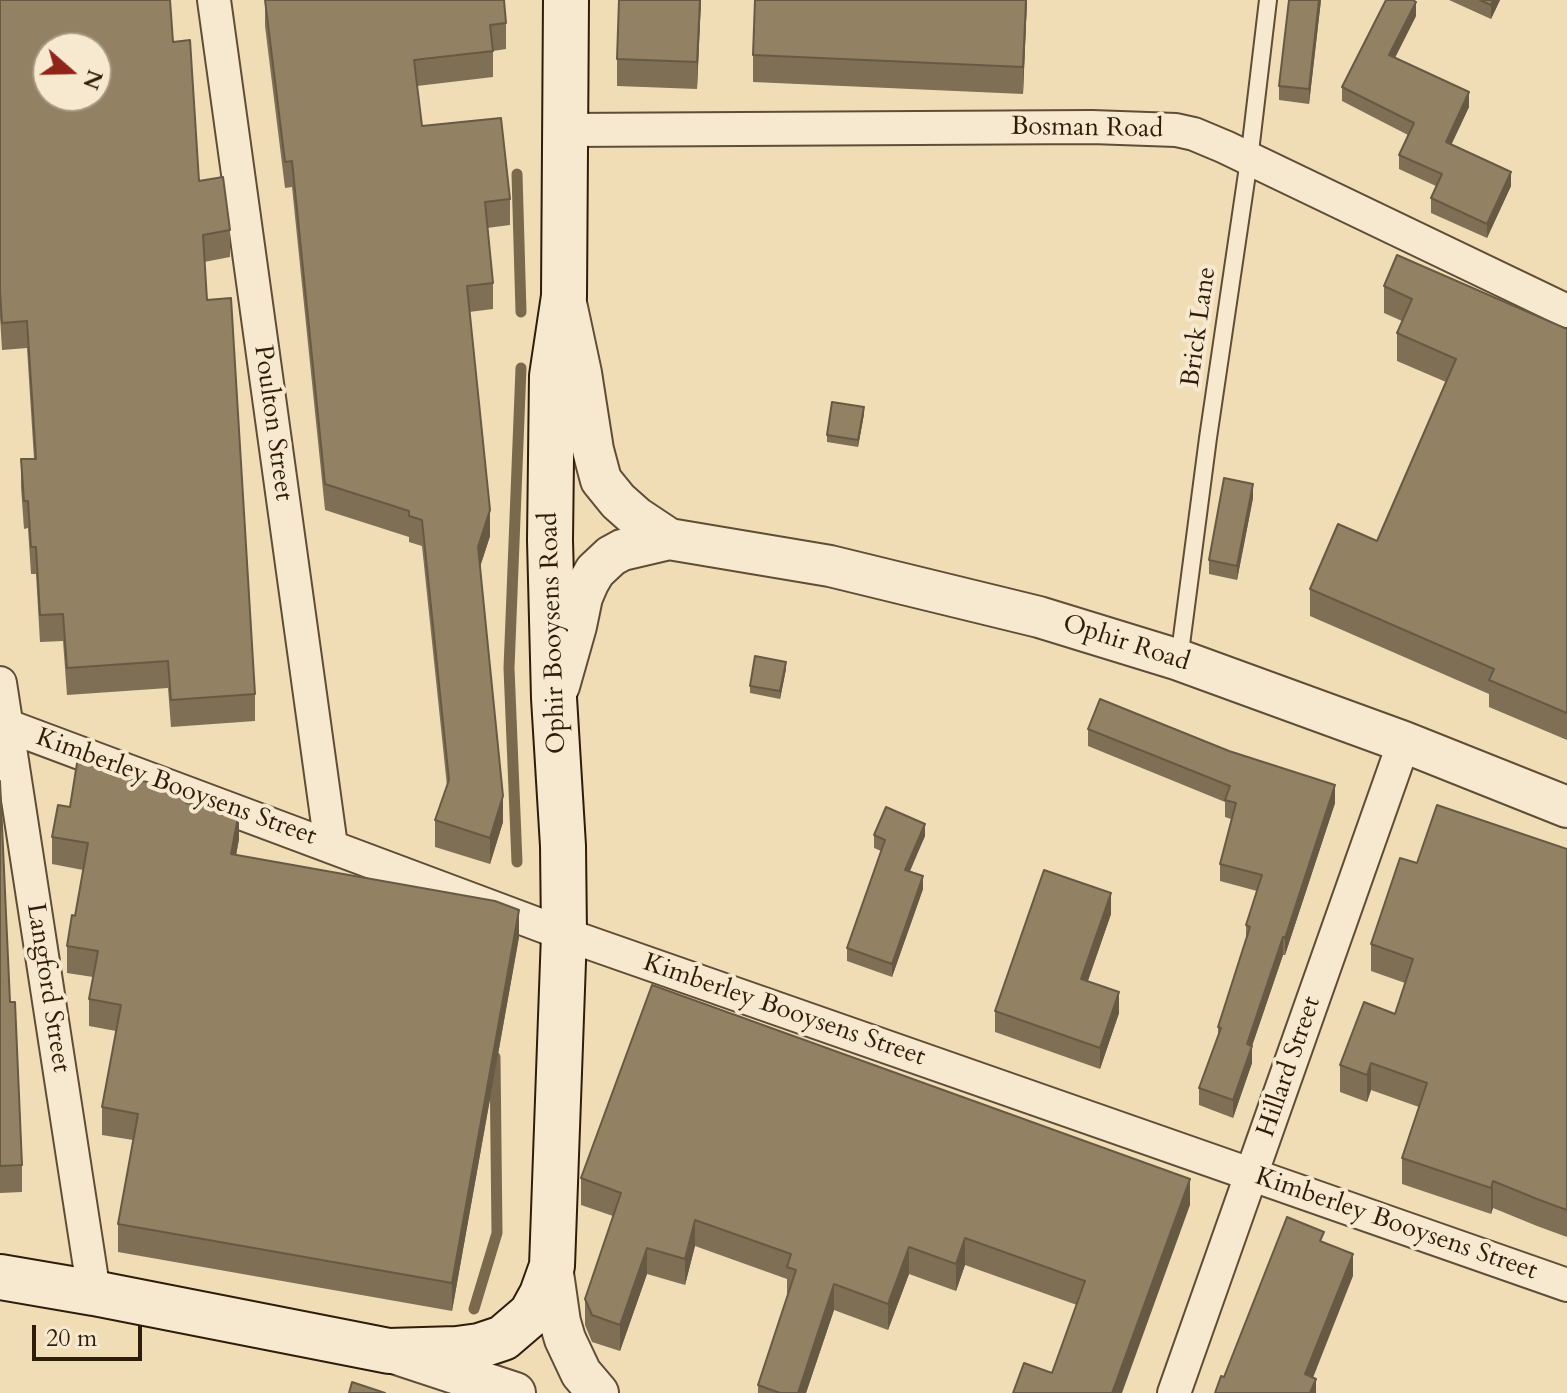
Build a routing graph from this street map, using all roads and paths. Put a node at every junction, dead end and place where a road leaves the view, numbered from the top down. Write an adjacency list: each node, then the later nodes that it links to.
1 (214, 0): 15 (street, Poulton Street)
2 (566, 0): 4 (main road, Ophir Booysens Road)
3 (1268, 0): 5 (lane, Brick Lane)
4 (567, 130): 5 (street, Bosman Road); 6 (main road, Ophir Booysens Road)
5 (1249, 160): 7 (street, Bosman Road); 9 (lane, Brick Lane)
6 (564, 296): 8 (street); 11 (main road, Ophir Booysens Road)
7 (1567, 311)
8 (669, 539): 9 (street, Ophir Road); 11 (street)
9 (1179, 660): 13 (street, Ophir Road)
10 (0, 683): 12 (street, Langford Street)
11 (554, 698): 16 (main road, Ophir Booysens Road)
12 (3, 724): 15 (street, Kimberley Booysens Street); 21 (street, Langford Street)
13 (1404, 742): 14 (street, Ophir Road); 17 (street, Hillard Street)
14 (1567, 807)
15 (331, 846): 16 (street, Kimberley Booysens Street)
16 (564, 934): 17 (street, Kimberley Booysens Street); 18 (main road, Ophir Booysens Road)
17 (1252, 1175): 20 (street, Kimberley Booysens Street); 25 (street, Hillard Street)
18 (552, 1266): 22 (main road, Ophir Booysens Road); 24 (street)
19 (0, 1277): 21 (main road, Ophir Booysens Road)
20 (1567, 1285)
21 (94, 1293): 22 (main road, Ophir Booysens Road)
22 (389, 1351): 23 (street)
23 (515, 1393)
24 (598, 1393)
25 (1174, 1393)

